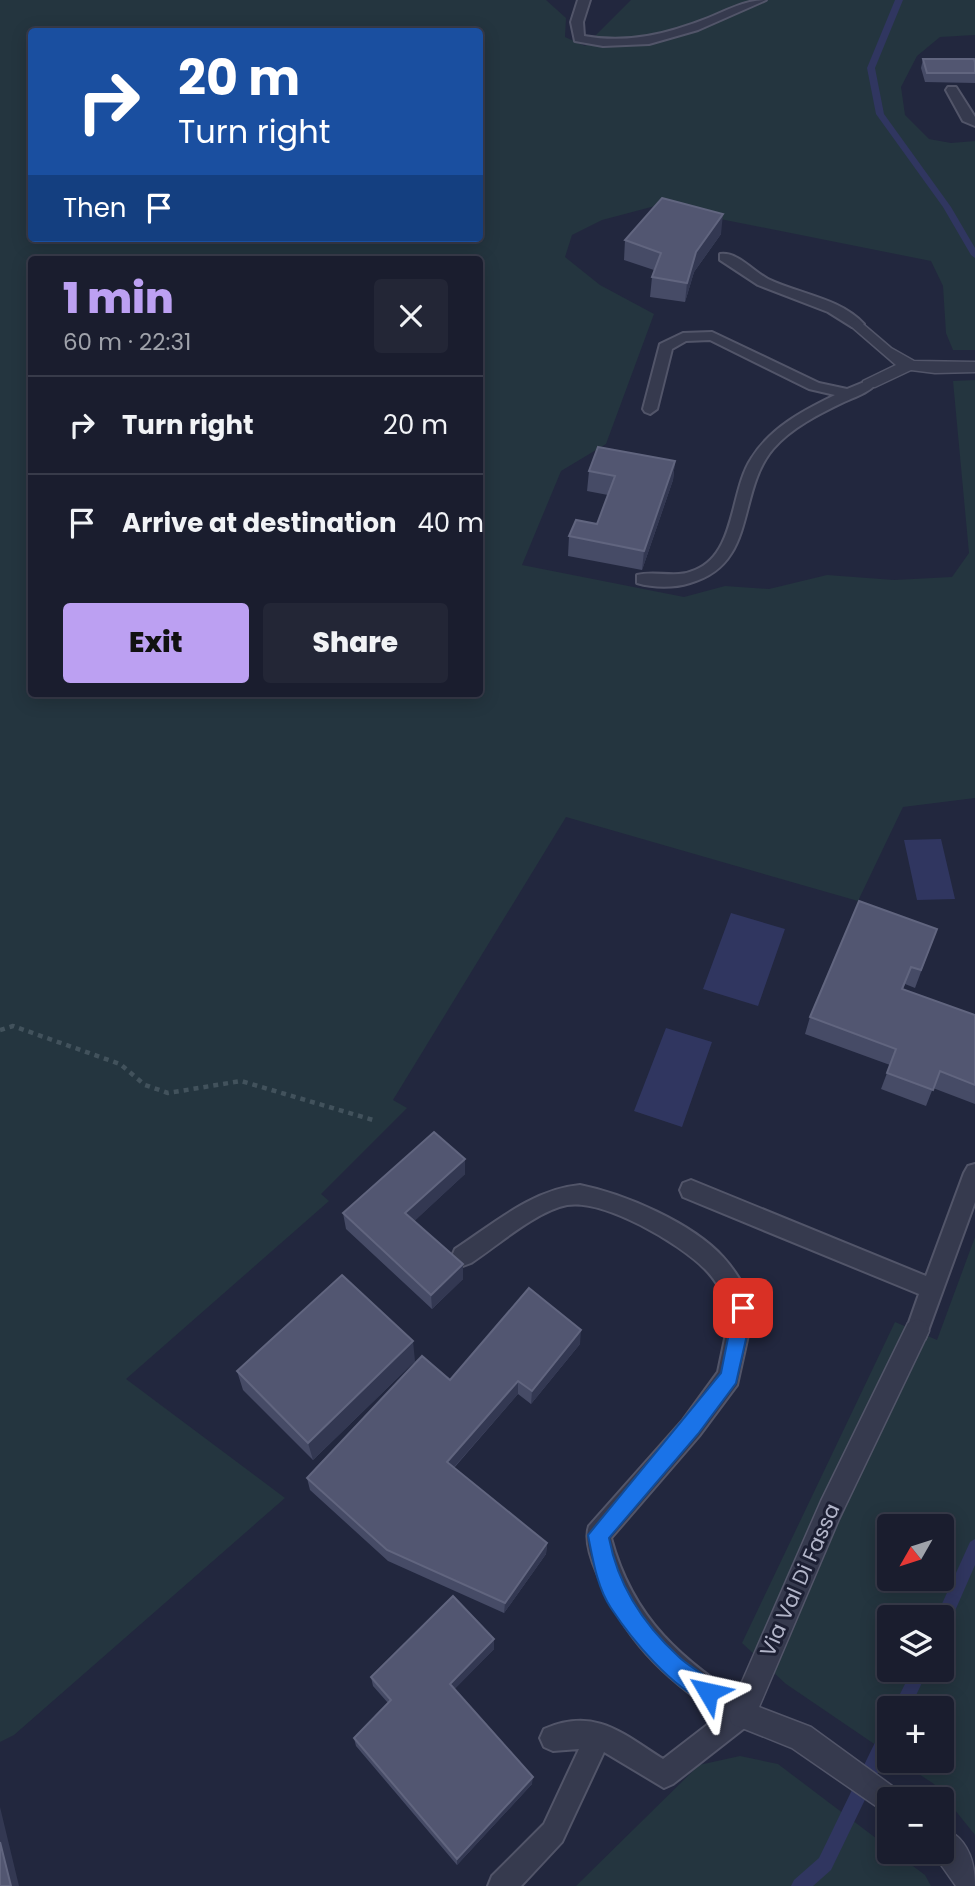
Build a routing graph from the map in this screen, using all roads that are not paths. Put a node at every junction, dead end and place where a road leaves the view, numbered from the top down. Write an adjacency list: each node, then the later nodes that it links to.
1 (584, 0): 2 (lane)
2 (760, 0)
3 (952, 90): 4 (lane)
4 (975, 122)
5 (725, 257): 6 (lane)
6 (857, 324): 7 (street)
7 (905, 366): 8 (street); 9 (street)
8 (972, 367)
9 (869, 384): 10 (lane)
10 (850, 394): 11 (lane); 12 (lane)
11 (650, 409)
12 (643, 579)
13 (975, 1174): 16 (lane)
14 (691, 1190): 16 (lane)
15 (463, 1256): 18 (lane)
16 (933, 1289): 17 (lane)
17 (918, 1331): 18 (street, Via Val Di Fassa)
18 (741, 1714): 19 (lane); 21 (street)
19 (599, 1734): 20 (lane); 23 (lane)
20 (553, 1738)
21 (877, 1792)
22 (954, 1856): 24 (street)
23 (502, 1886)
24 (972, 1886)

